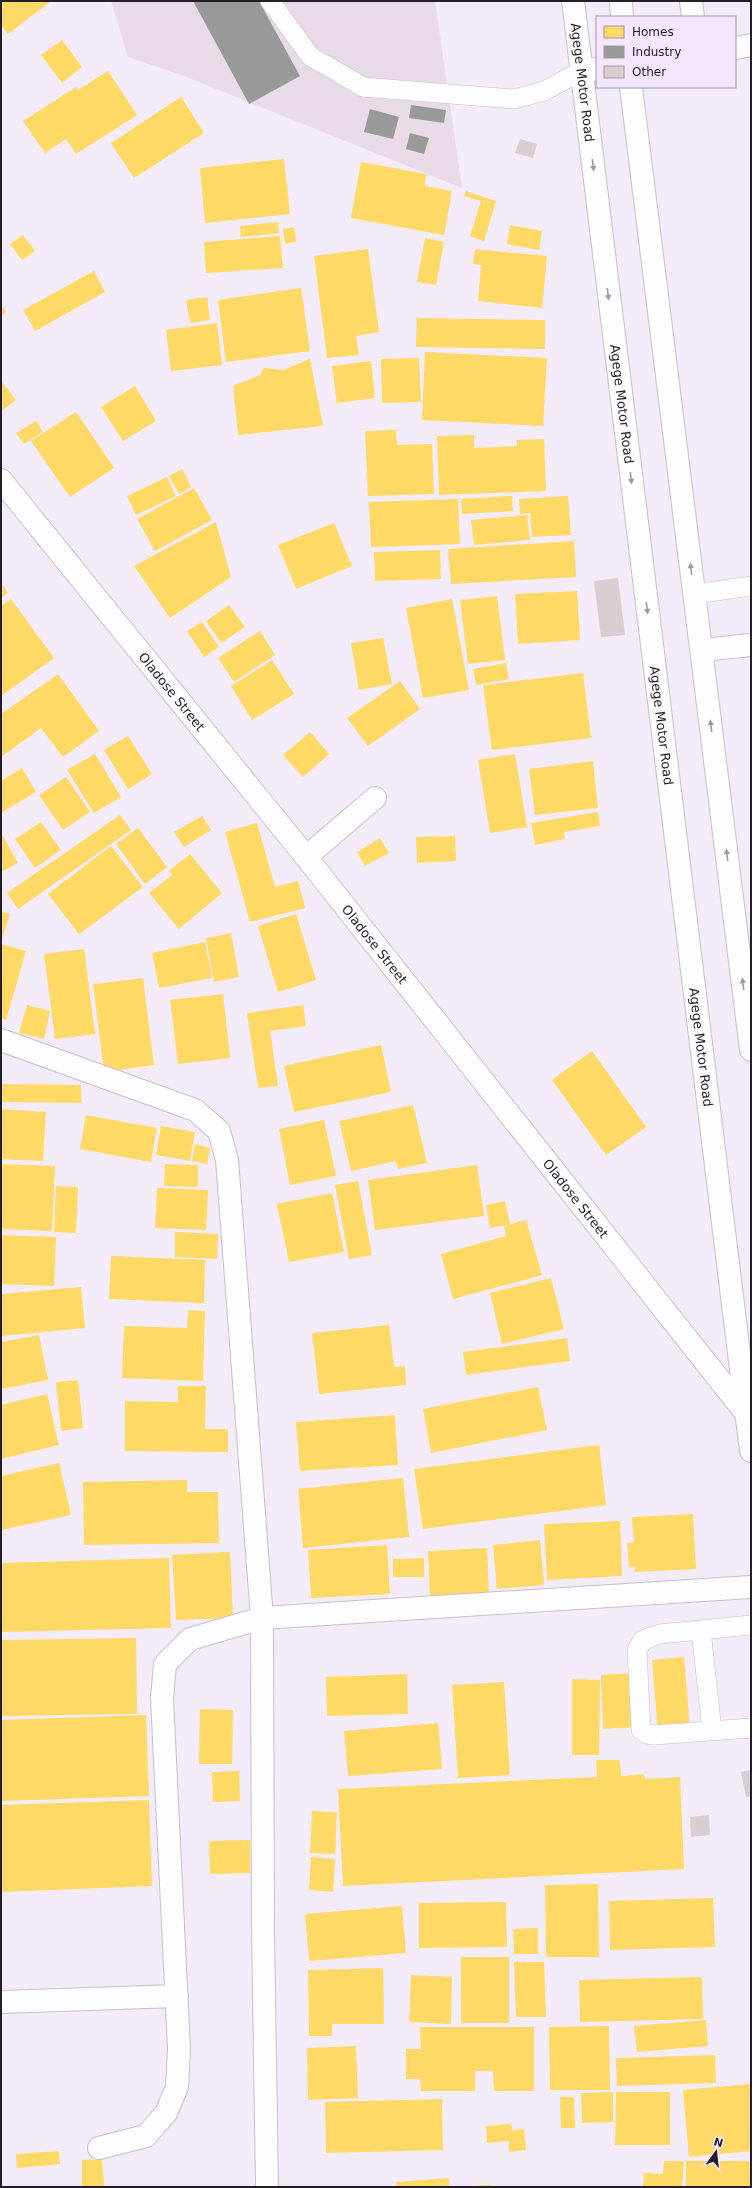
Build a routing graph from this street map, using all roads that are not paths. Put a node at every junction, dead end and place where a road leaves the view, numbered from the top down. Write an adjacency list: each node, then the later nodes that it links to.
1 (270, 1): 9 (lane)
2 (573, 1): 9 (street, Agege Motor Road)
3 (621, 1): 5 (street)
4 (691, 1): 6 (street)
5 (622, 16)
6 (693, 16)
7 (751, 45): 8 (street)
8 (736, 48)
9 (589, 70): 20 (street, Agege Motor Road, one-way to 20)
10 (631, 88): 13 (street, one-way to 10)
11 (1, 480): 17 (street, Oladose Street)
12 (751, 586): 13 (lane)
13 (694, 594): 15 (street)
14 (751, 645): 15 (street)
15 (702, 650): 19 (street, one-way to 15)
16 (375, 798): 17 (street)
17 (306, 857): 20 (street, Oladose Street)
18 (1, 1040): 23 (street)
19 (751, 1050)
20 (748, 1412): 21 (street, Agege Motor Road)
21 (751, 1451)
22 (751, 1587): 23 (street)
23 (262, 1618): 28 (street); 31 (street)
24 (751, 1625): 25 (lane)
25 (702, 1630): 27 (lane); 27 (lane)
26 (751, 1728): 27 (lane)
27 (712, 1731)
28 (177, 1996): 29 (street); 30 (street)
29 (1, 2002)
30 (99, 2148)
31 (267, 2187)

